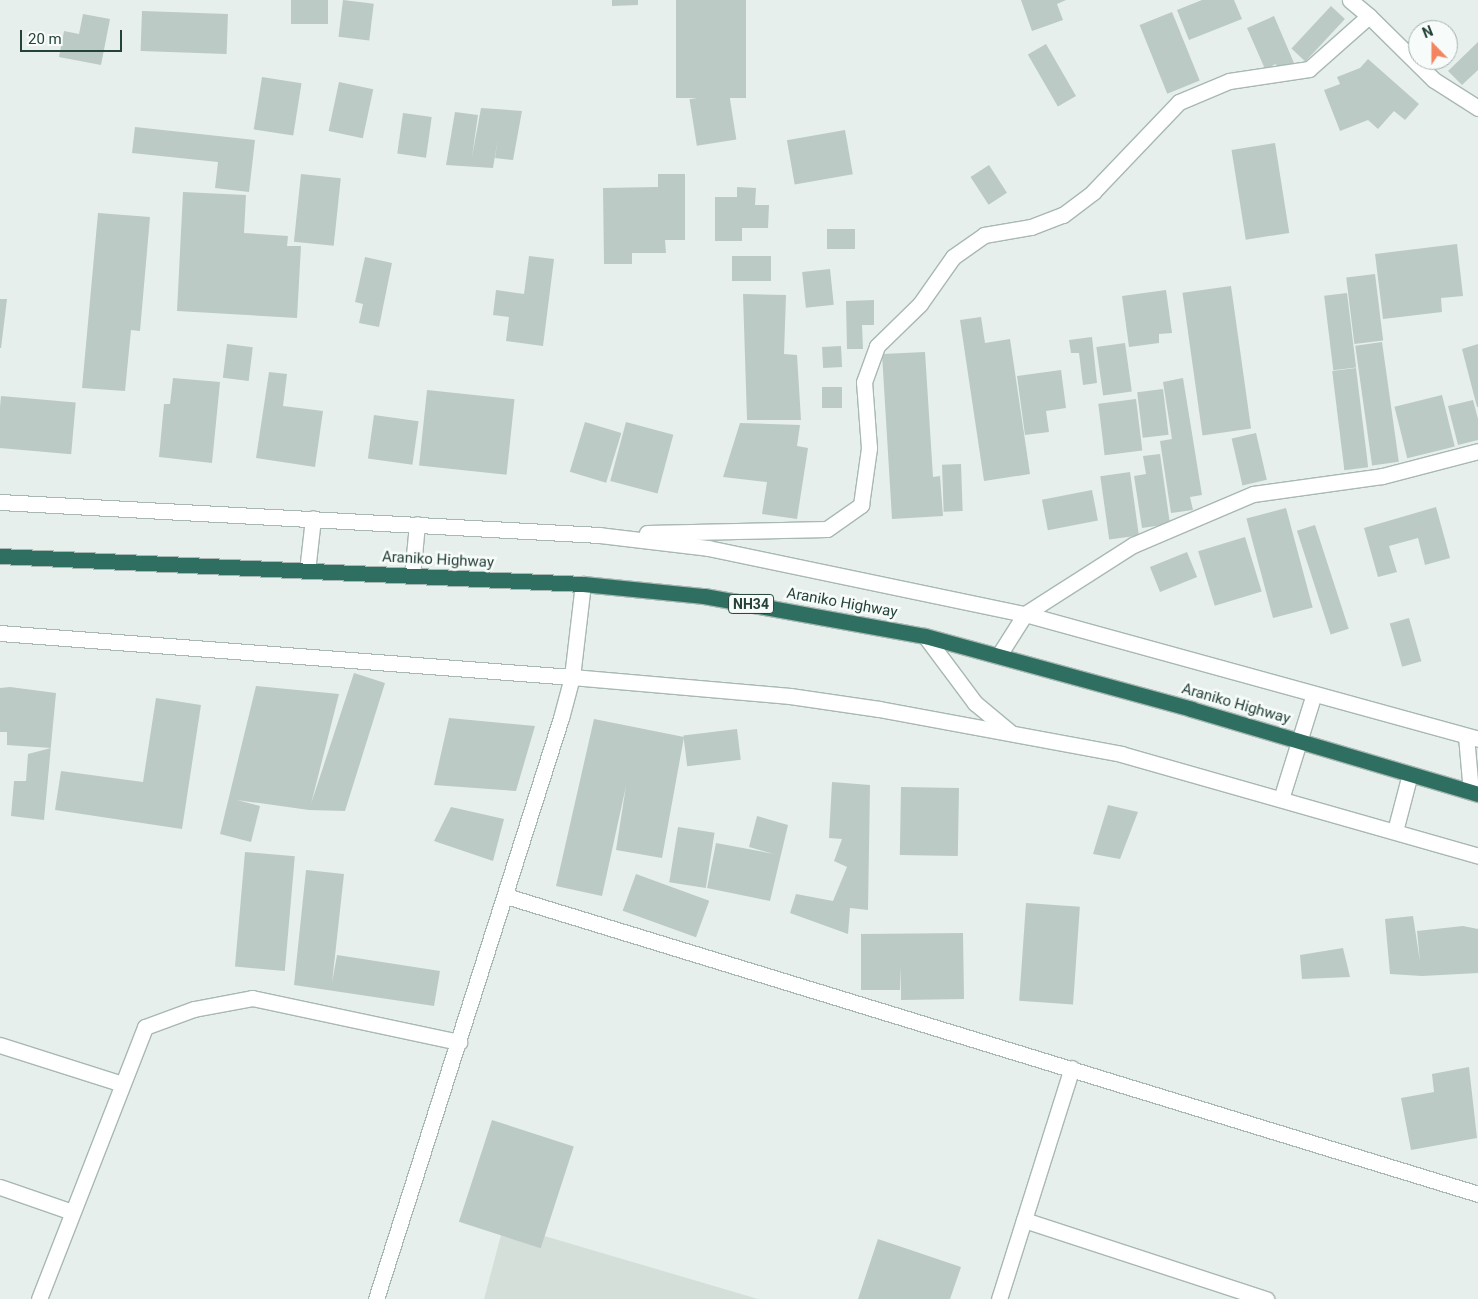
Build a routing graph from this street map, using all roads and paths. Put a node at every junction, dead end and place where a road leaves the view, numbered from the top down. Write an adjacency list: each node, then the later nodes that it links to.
1 (1350, 0): 2 (street)
2 (1369, 16): 3 (street); 8 (street)
3 (1478, 108)
4 (1478, 451): 13 (street)
5 (0, 502): 6 (street)
6 (313, 518): 7 (street); 10 (street)
7 (417, 524): 8 (street); 11 (street)
8 (599, 535): 13 (street)
9 (0, 556): 10 (highway, Araniko Highway / NH34)
10 (307, 571): 11 (highway, Araniko Highway / NH34)
11 (412, 576): 12 (highway, Araniko Highway / NH34)
12 (583, 584): 15 (highway, Araniko Highway / NH34); 17 (street)
13 (1025, 614): 16 (street); 18 (street)
14 (0, 633): 17 (street)
15 (925, 636): 16 (highway, Araniko Highway / NH34); 19 (street)
16 (998, 655): 21 (highway, Araniko Highway / NH34)
17 (572, 676): 19 (street); 27 (street)
18 (1314, 694): 20 (street); 21 (street)
19 (1012, 734): 24 (street)
20 (1472, 737): 23 (street)
21 (1298, 741): 22 (highway, Araniko Highway / NH34); 24 (street)
22 (1410, 774): 23 (highway, Araniko Highway / NH34); 25 (street)
23 (1475, 793)
24 (1281, 799): 25 (street)
25 (1395, 830): 26 (street)
26 (1478, 856)
27 (506, 896): 28 (street); 30 (street)
28 (459, 1042): 31 (street); 37 (street)
29 (0, 1045): 31 (street)
30 (1072, 1068): 33 (street); 35 (street)
31 (122, 1084): 34 (street)
32 (0, 1187): 34 (street)
33 (1478, 1194)
34 (72, 1212): 36 (street)
35 (1024, 1220): 38 (street); 39 (street)
36 (40, 1299)
37 (376, 1299)
38 (999, 1299)
39 (1266, 1299)

